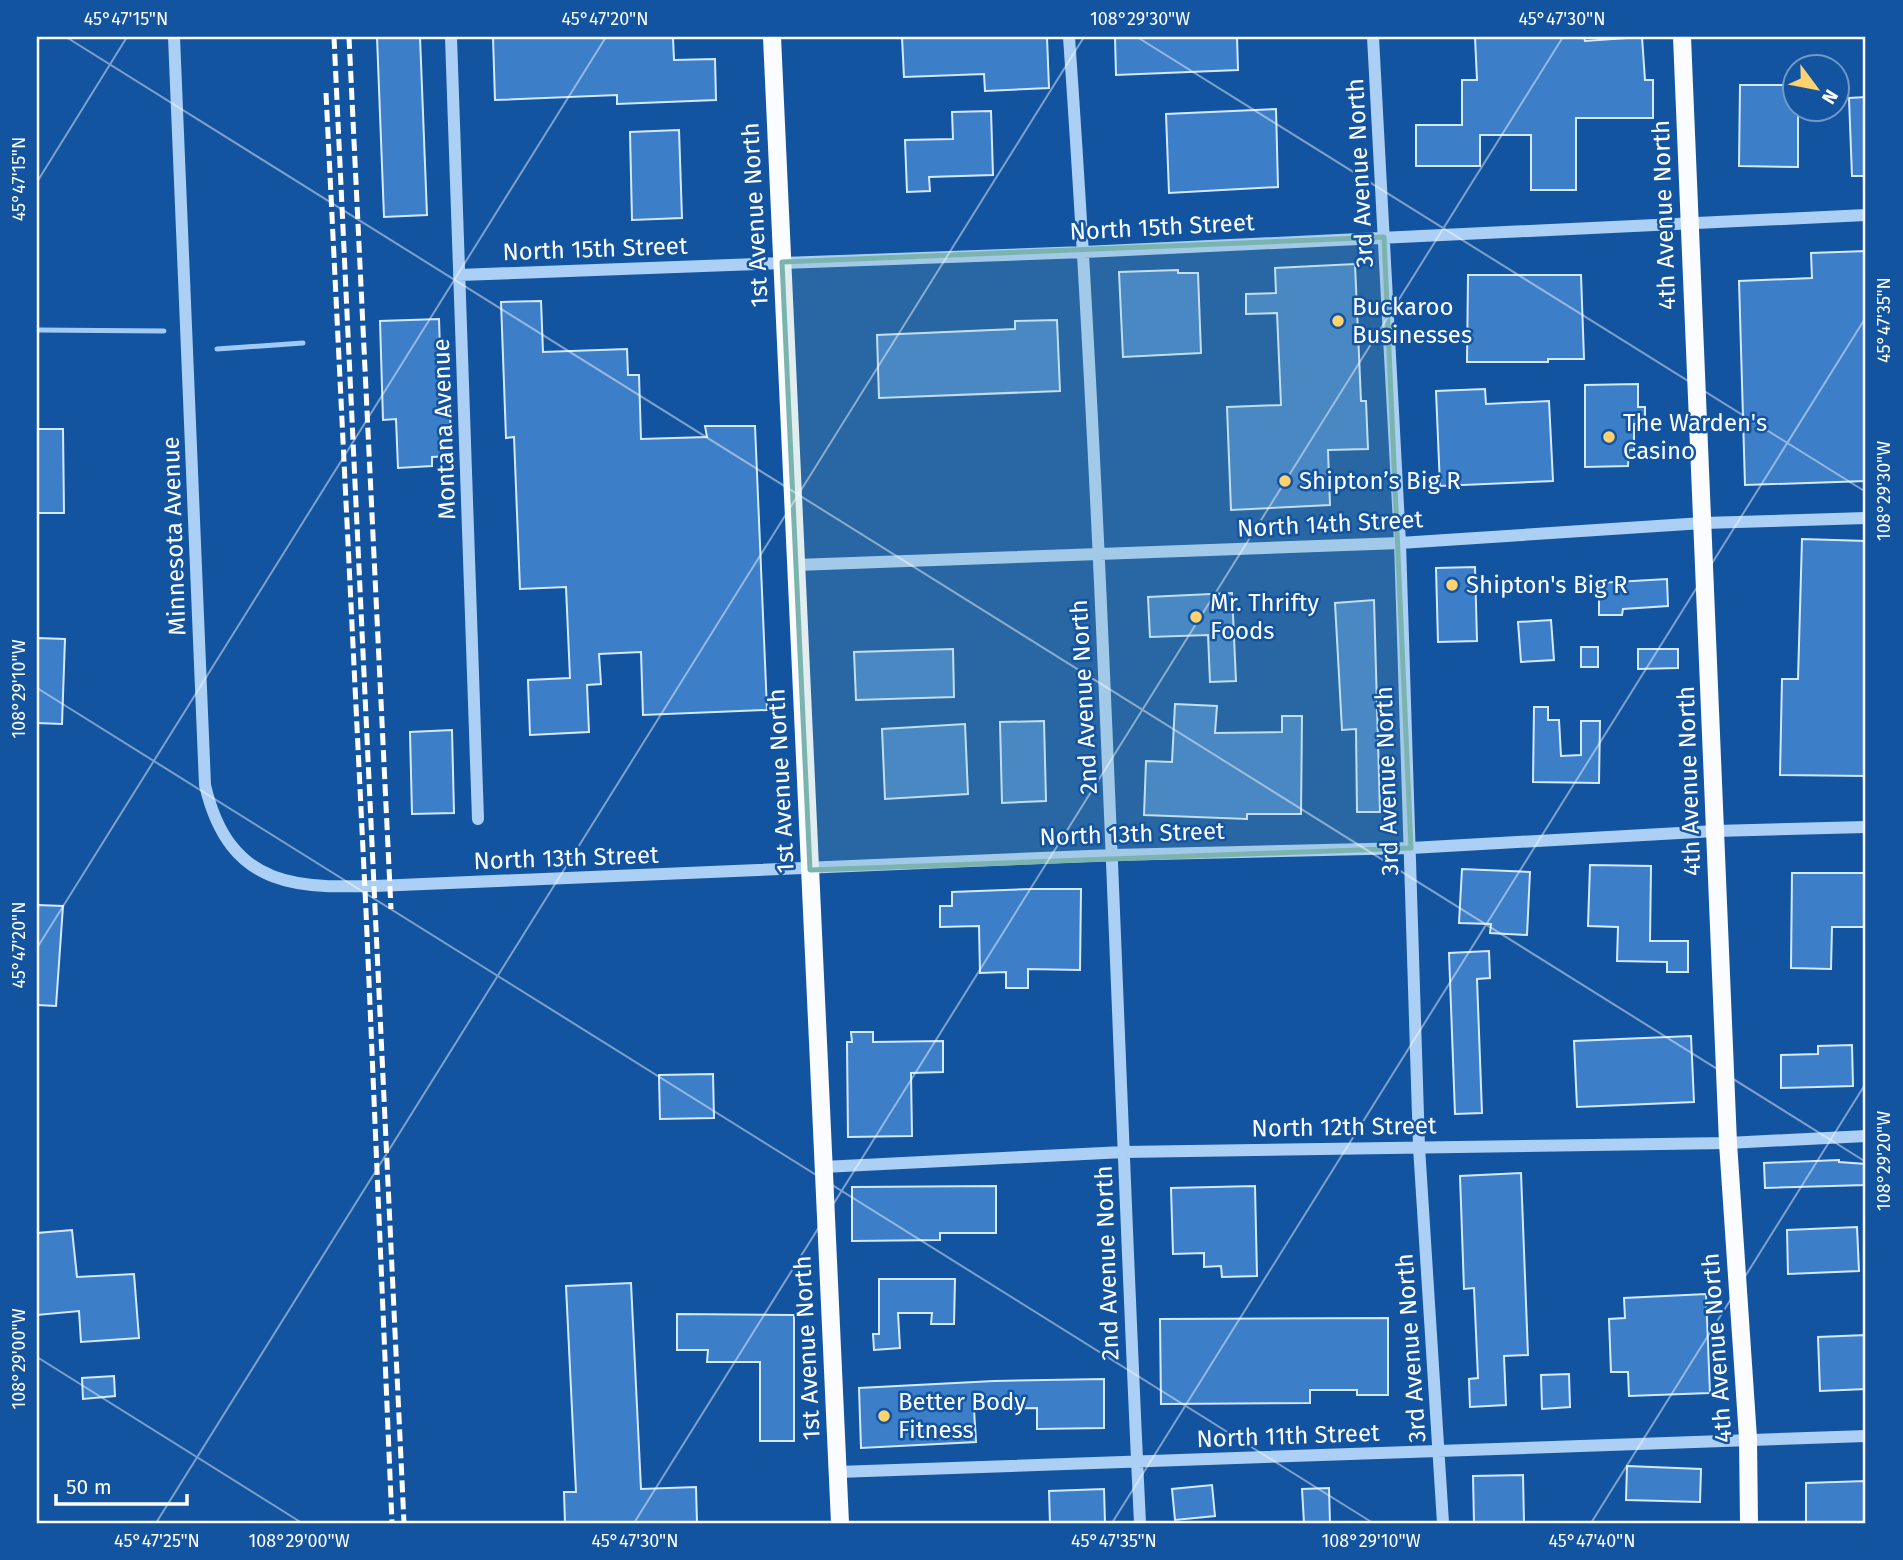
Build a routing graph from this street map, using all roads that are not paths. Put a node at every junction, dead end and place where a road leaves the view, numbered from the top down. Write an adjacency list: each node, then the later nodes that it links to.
1 (174, 37): 24 (street, Minnesota Avenue)
2 (451, 37): 12 (street, Montana Avenue)
3 (772, 37): 11 (main road, 1st Avenue North)
4 (1069, 37): 10 (street, 2nd Avenue North)
5 (1373, 37): 9 (street, 3rd Avenue North)
6 (1682, 37): 8 (main road, 4th Avenue North)
7 (1866, 215): 8 (street, North 15th Street)
8 (1688, 224): 9 (street, North 15th Street); 14 (main road, 4th Avenue North)
9 (1384, 237): 10 (street, North 15th Street); 15 (street, 3rd Avenue North)
10 (1084, 252): 11 (street, North 15th Street); 16 (street, 2nd Avenue North)
11 (782, 262): 12 (street, North 15th Street); 17 (main road, 1st Avenue North)
12 (459, 275): 18 (street, Montana Avenue)
13 (1866, 518): 14 (street, North 14th Street)
14 (1703, 523): 15 (street, North 14th Street); 20 (main road, 4th Avenue North)
15 (1400, 543): 16 (street, North 14th Street); 21 (street, 3rd Avenue North)
16 (1098, 555): 17 (street, North 14th Street); 22 (street, 2nd Avenue North)
17 (796, 565): 23 (main road, 1st Avenue North)
18 (478, 819)
19 (1866, 827): 20 (street, North 13th Street)
20 (1715, 831): 21 (street, North 13th Street); 26 (main road, 4th Avenue North)
21 (1411, 848): 22 (street, North 13th Street); 27 (street, 3rd Avenue North)
22 (1113, 855): 23 (street, North 13th Street); 28 (street, 2nd Avenue North)
23 (810, 870): 24 (street, North 13th Street); 29 (main road, 1st Avenue North)
24 (400, 886)
25 (1866, 1136): 26 (street, North 12th Street)
26 (1728, 1143): 27 (street, North 12th Street); 31 (main road, 4th Avenue North)
27 (1419, 1147): 28 (street, North 12th Street); 32 (street, 3rd Avenue North)
28 (1124, 1152): 29 (street, North 12th Street); 33 (street, 2nd Avenue North)
29 (823, 1167): 34 (main road, 1st Avenue North)
30 (1866, 1436): 31 (street, North 11th Street)
31 (1748, 1438): 32 (street, North 11th Street); 38 (main road, 4th Avenue North)
32 (1438, 1452): 33 (street, North 11th Street); 37 (street, 3rd Avenue North)
33 (1137, 1462): 34 (street, North 11th Street); 36 (street, 2nd Avenue North)
34 (837, 1472): 35 (main road, 1st Avenue North)
35 (840, 1523)
36 (1140, 1523)
37 (1443, 1523)
38 (1749, 1523)

